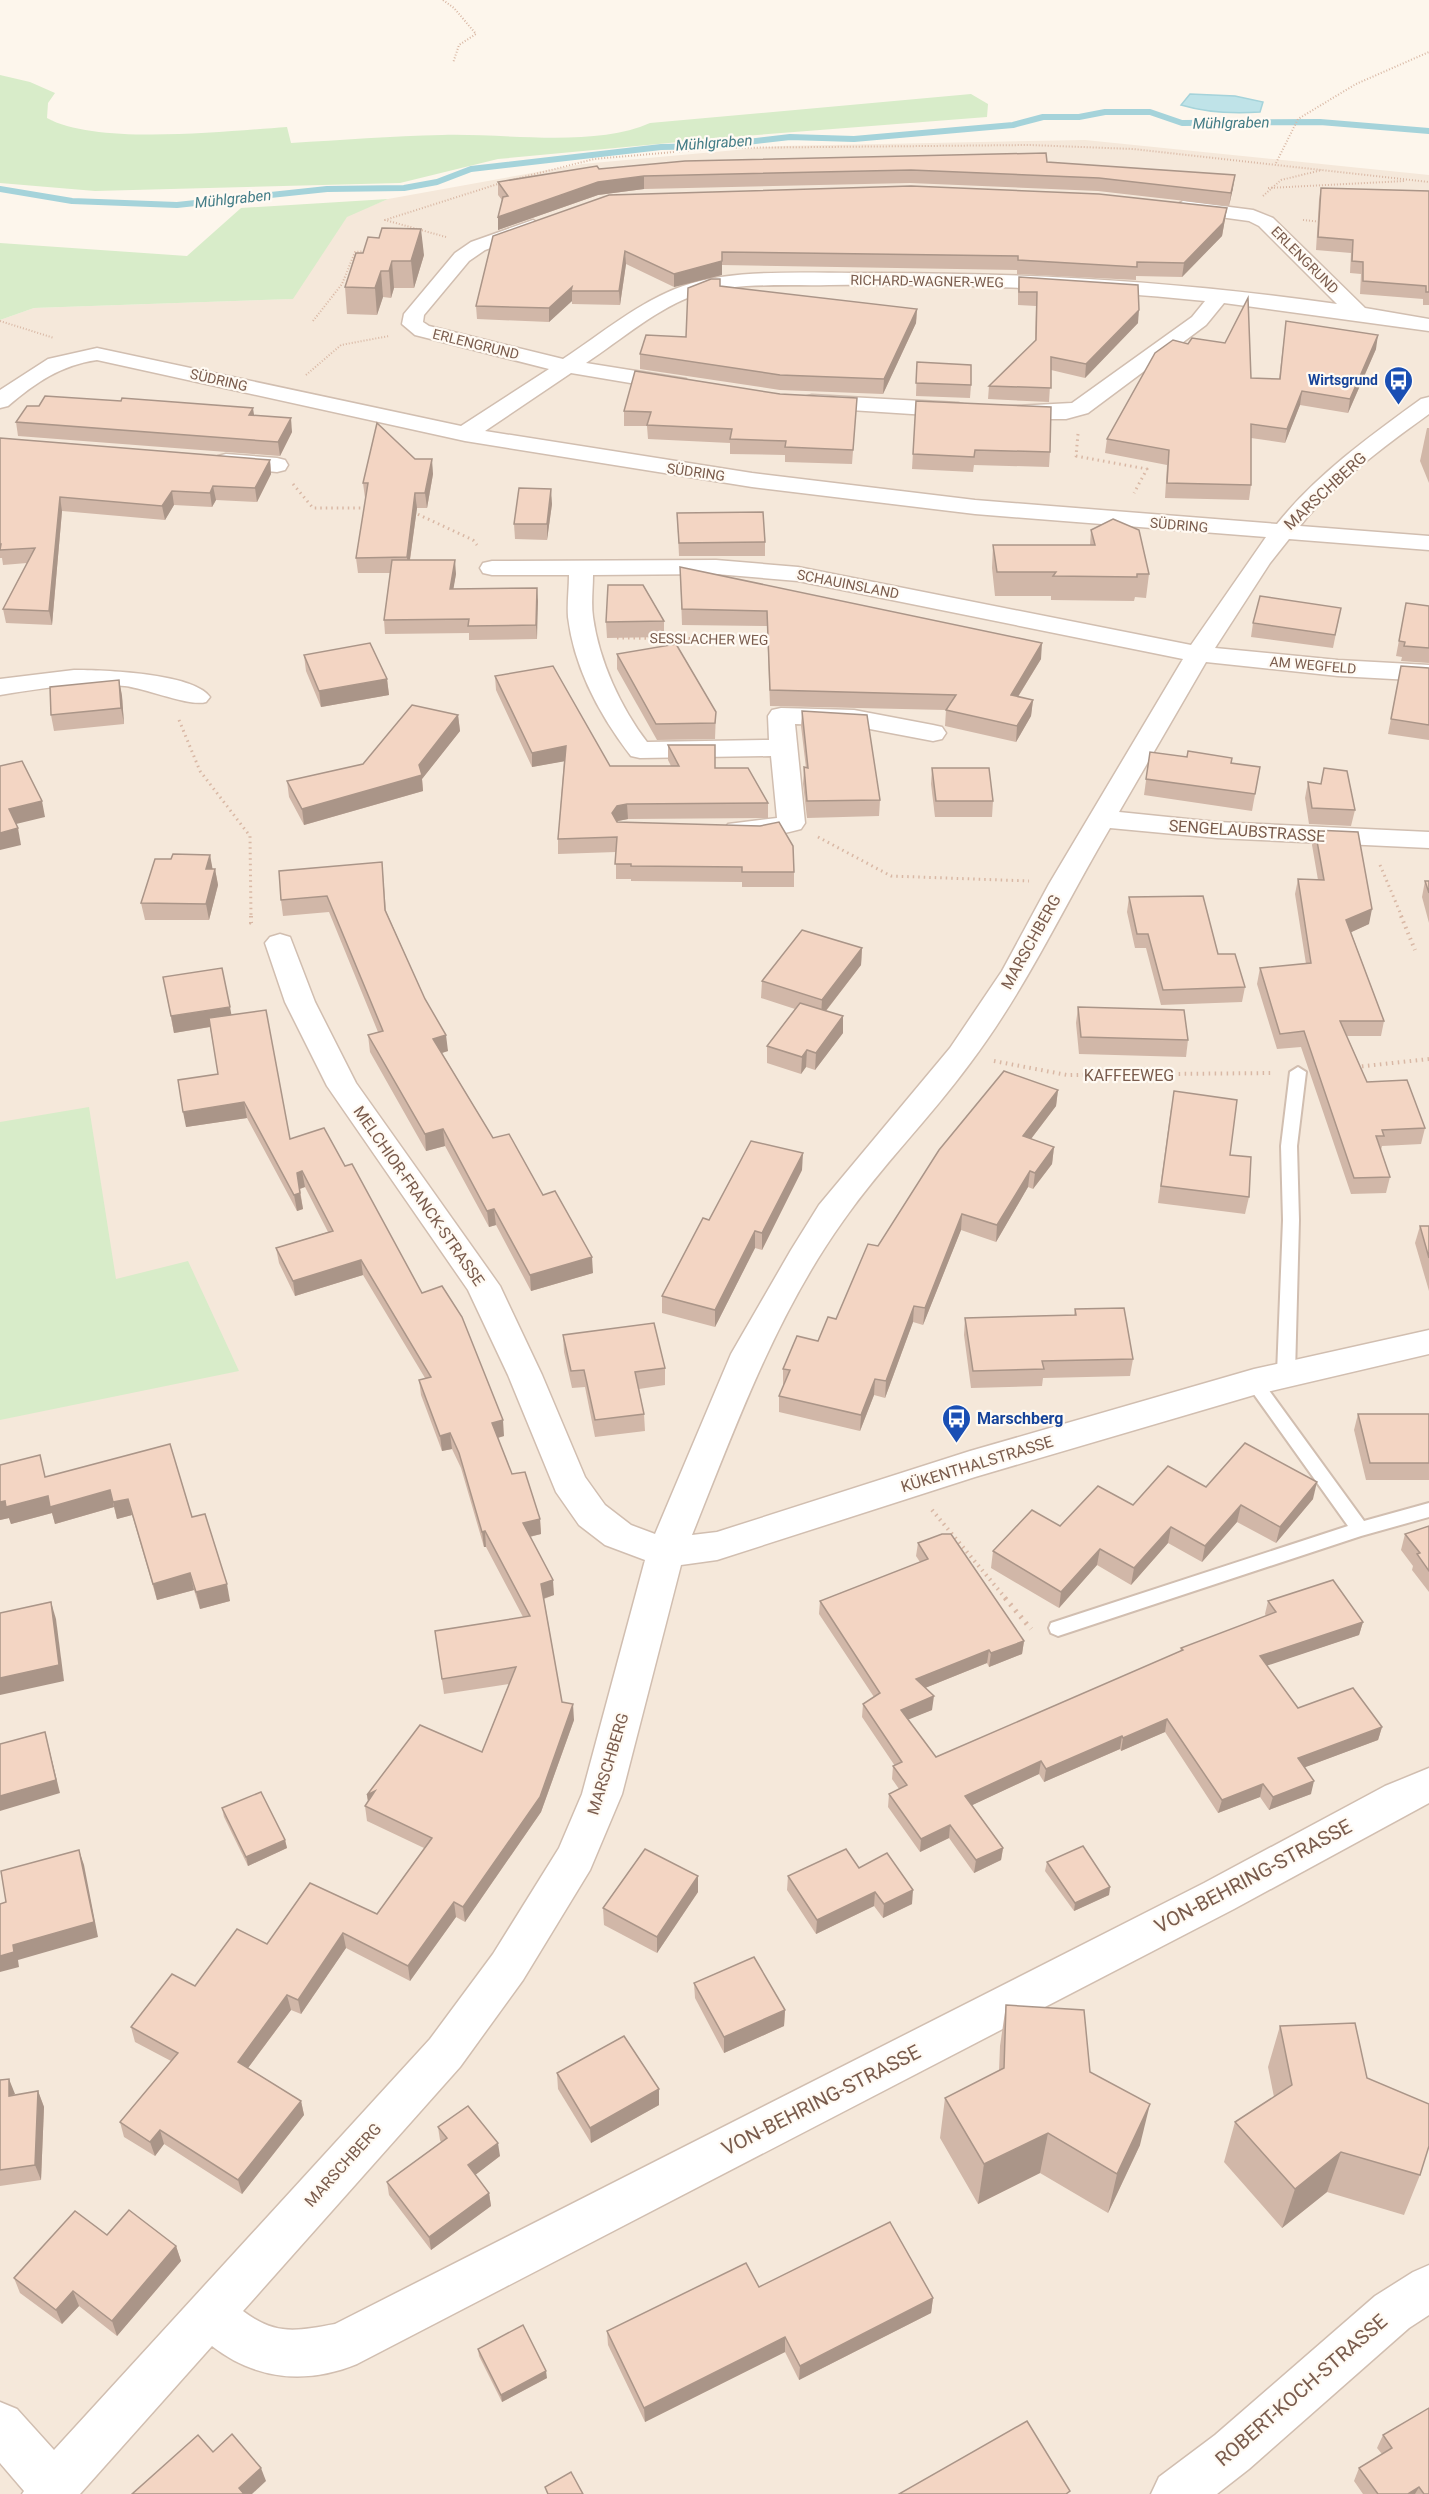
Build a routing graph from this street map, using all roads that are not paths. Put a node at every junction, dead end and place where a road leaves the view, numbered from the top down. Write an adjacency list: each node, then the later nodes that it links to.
1 (1168, 206): 4 (street, ERLENGRUND)
2 (551, 219): 6 (street, ERLENGRUND)
3 (1218, 296): 4 (street, RICHARD-WAGNER-WEG); 6 (street, RICHARD-WAGNER-WEG); 8 (street)
4 (1358, 312): 5 (street, RICHARD-WAGNER-WEG)
5 (1429, 325)
6 (565, 366): 7 (street, ERLENGRUND); 11 (street, RICHARD-WAGNER-WEG)
7 (700, 388)
8 (791, 400)
9 (0, 401): 11 (street, SÜDRING)
10 (1429, 404): 14 (street, MARSCHBERG)
11 (465, 434): 14 (street, SÜDRING)
12 (207, 460): 13 (street)
13 (277, 465)
14 (1281, 533): 15 (street); 18 (street, MARSCHBERG)
15 (1429, 543)
16 (581, 567): 17 (street, SCHAUINSLAND); 18 (street, SCHAUINSLAND); 23 (street)
17 (492, 568)
18 (1198, 654): 19 (street, AM WEGFELD); 24 (street, MARSCHBERG)
19 (1429, 673)
20 (0, 687): 21 (street)
21 (197, 697)
22 (933, 734): 23 (street)
23 (783, 748): 25 (street)
24 (1102, 819): 26 (street, SENGELAUBSTRASSE); 33 (street, MARSCHBERG)
25 (716, 830)
26 (1429, 840)
27 (280, 943): 33 (street, MELCHIOR-FRANCK-STRASSE)
28 (1298, 1072): 30 (lane)
29 (1429, 1342): 30 (street, KÜKENTHALSTRASSE)
30 (1270, 1378): 32 (lane); 33 (street, KÜKENTHALSTRASSE)
31 (1429, 1510): 32 (lane)
32 (1360, 1529): 34 (lane)
33 (666, 1552): 37 (street, MARSCHBERG)
34 (1058, 1628)
35 (1429, 1785): 37 (street, VON-BEHRING-STRASSE)
36 (1429, 2288): 40 (street, ROBERT-KOCH-STRASSE)
37 (209, 2314): 39 (street, MARSCHBERG)
38 (0, 2426): 39 (street)
39 (50, 2491)
40 (1176, 2494)

